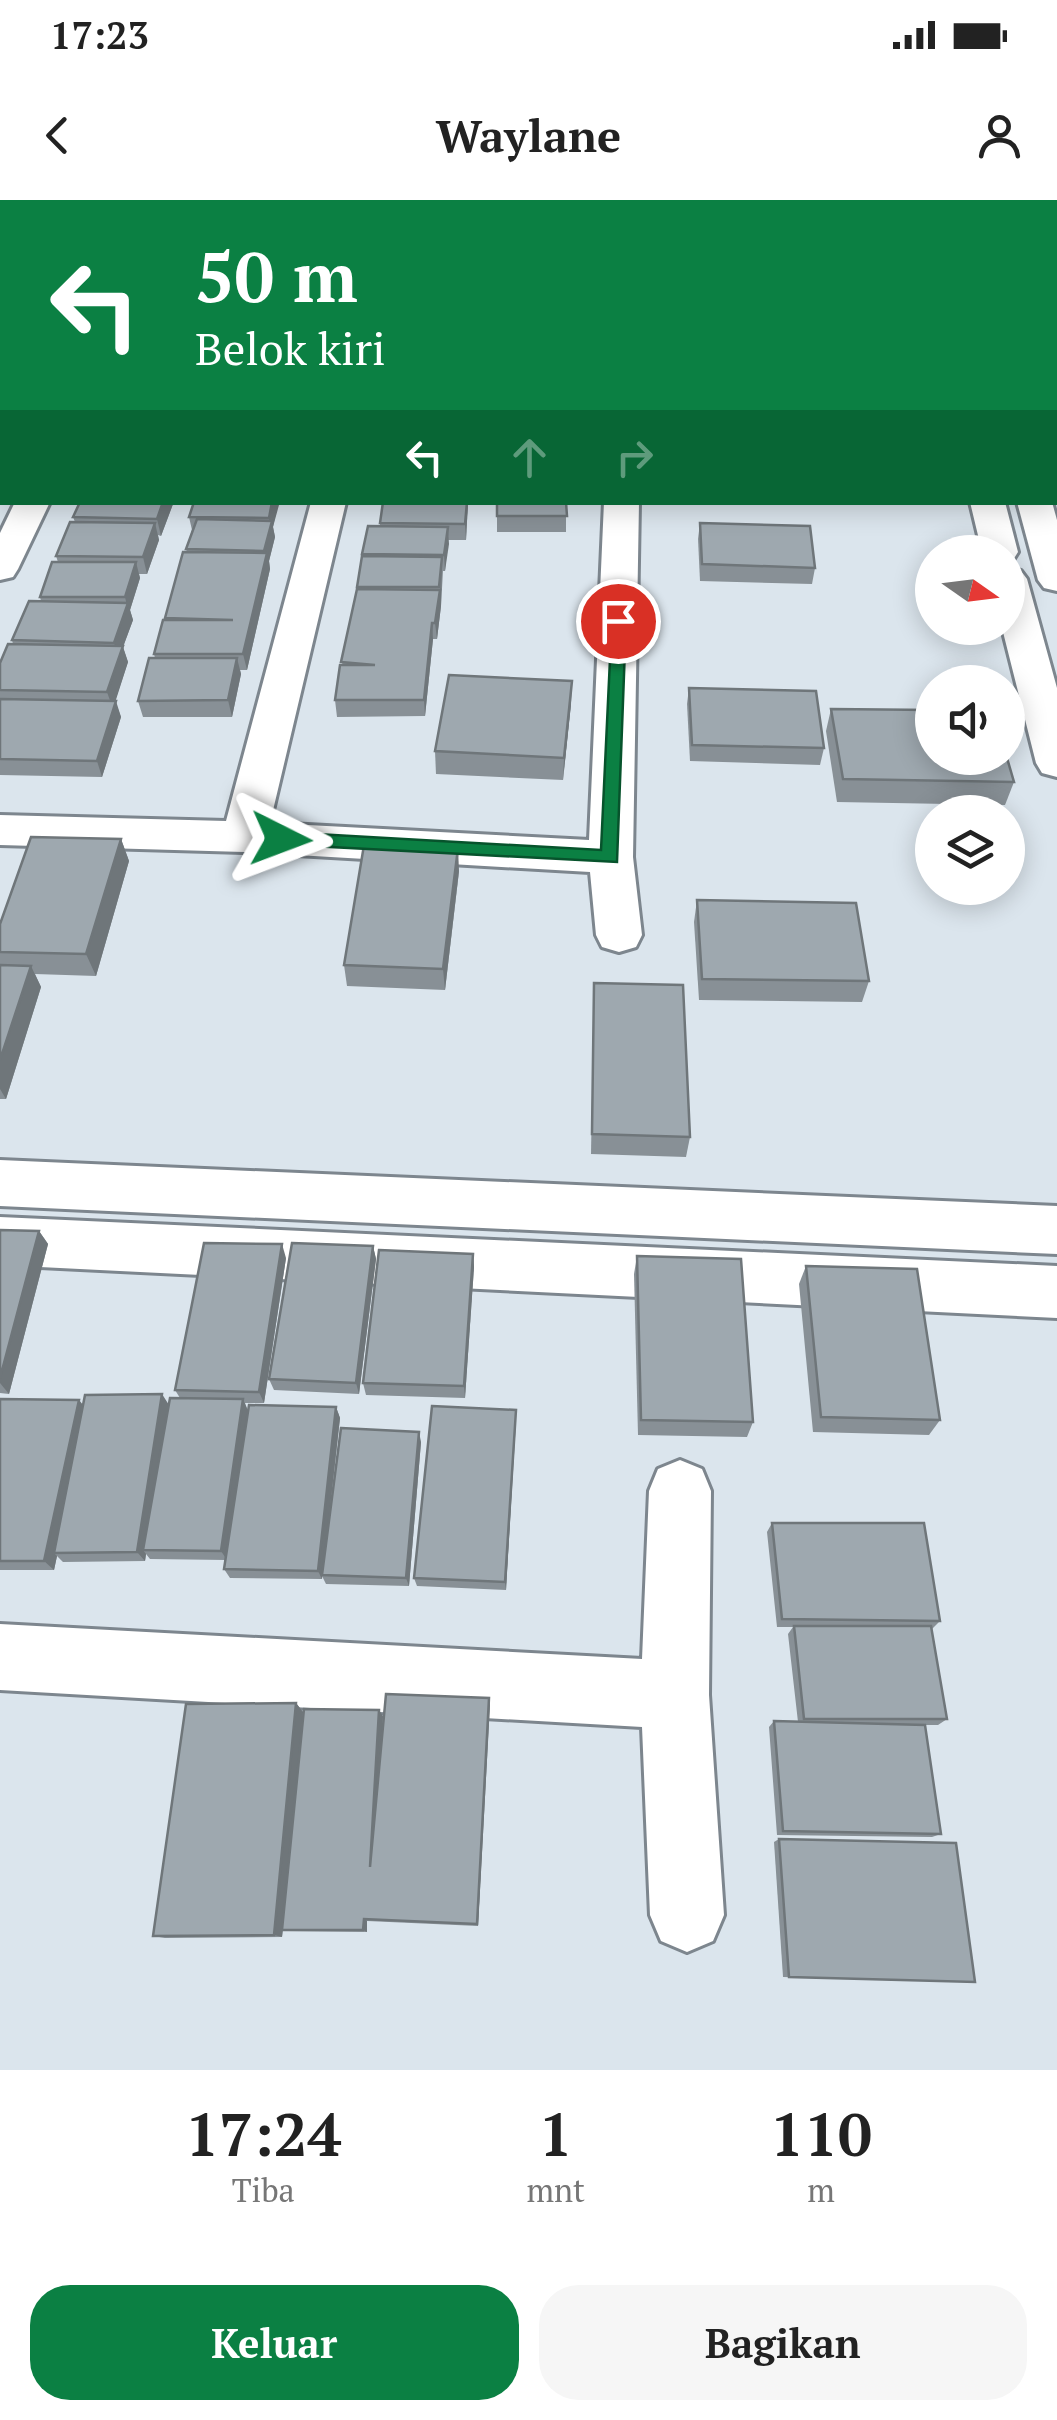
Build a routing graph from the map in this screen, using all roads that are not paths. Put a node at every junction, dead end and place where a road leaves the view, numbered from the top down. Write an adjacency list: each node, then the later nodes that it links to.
1 (32, 505): 7 (street)
2 (328, 505): 12 (street)
3 (622, 505): 13 (street)
4 (988, 505): 6 (street)
5 (1035, 505): 8 (street)
6 (996, 535)
7 (0, 569)
8 (1057, 580)
9 (1025, 643): 10 (street)
10 (1057, 763)
11 (0, 830): 12 (street)
12 (244, 837): 13 (street)
13 (610, 857): 14 (street)
14 (619, 935)
15 (0, 1183): 16 (street)
16 (1057, 1230)
17 (0, 1241): 18 (street)
18 (1057, 1292)
19 (680, 1490): 21 (street)
20 (0, 1657): 21 (street)
21 (675, 1695): 22 (street)
22 (688, 1915)

